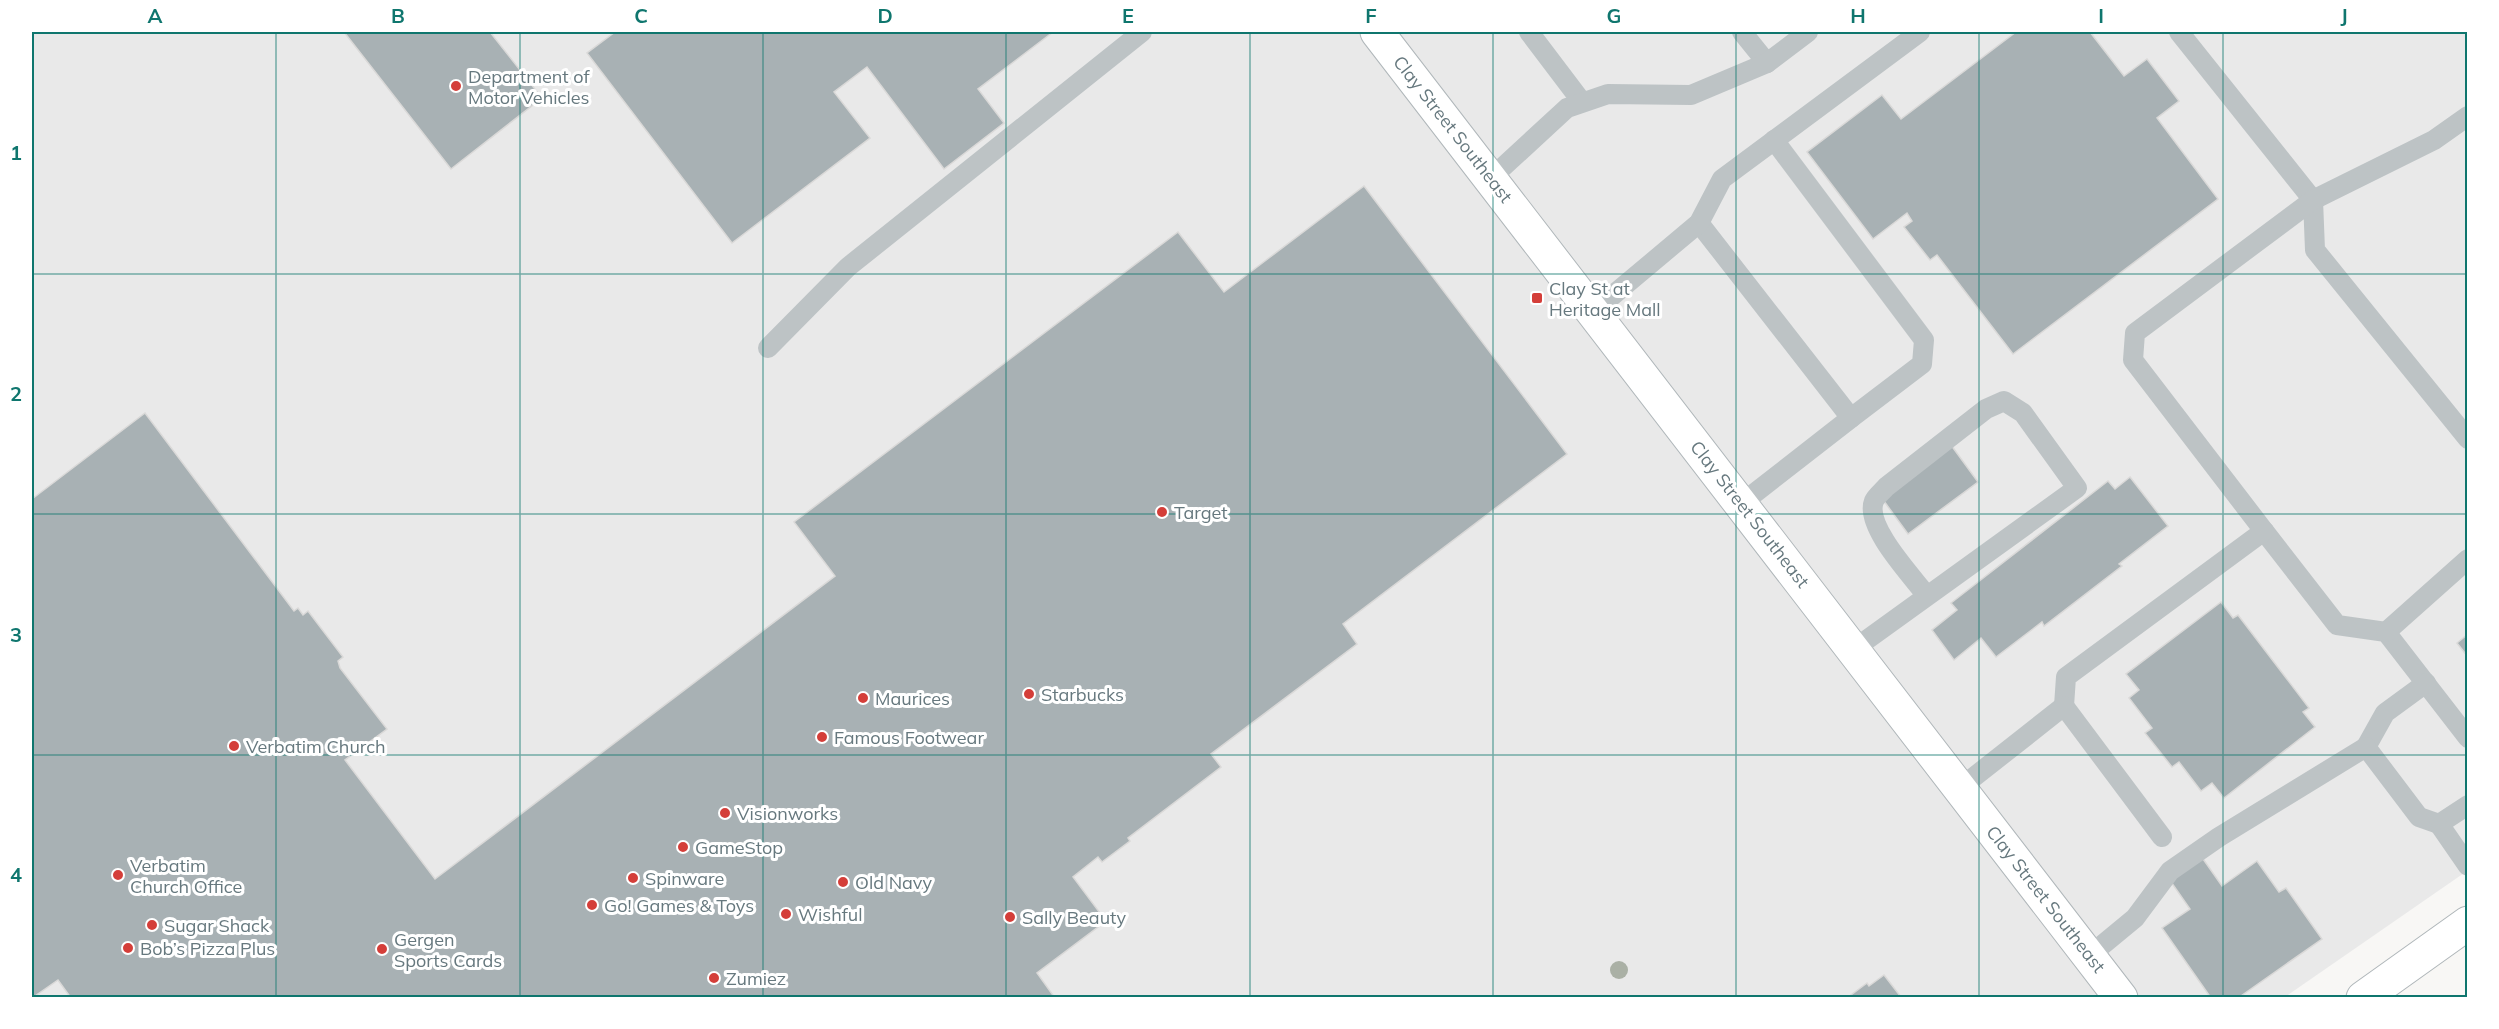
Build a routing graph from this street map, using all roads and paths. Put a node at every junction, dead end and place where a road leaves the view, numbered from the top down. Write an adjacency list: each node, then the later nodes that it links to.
1 (1142, 32): 16 (lane)
2 (1377, 32): 12 (street, Clay Street Southeast)
3 (1529, 32): 9 (lane)
4 (1742, 32): 8 (lane)
5 (1808, 32): 8 (lane)
6 (1920, 32): 11 (lane)
7 (2179, 32): 13 (lane)
8 (1767, 63): 9 (lane)
9 (1582, 102): 12 (lane)
10 (2468, 116): 13 (lane)
11 (1774, 140): 14 (lane); 17 (lane)
12 (1491, 178): 15 (street, Clay Street Southeast)
13 (2313, 200): 18 (lane); 20 (lane)
14 (1699, 223): 15 (lane); 17 (lane)
15 (1594, 311): 19 (street, Clay Street Southeast)
16 (768, 348)
17 (1851, 418): 19 (lane)
18 (2468, 439)
19 (1742, 503): 24 (street, Clay Street Southeast)
20 (2264, 531): 23 (lane); 26 (lane)
21 (2468, 559): 23 (lane)
22 (1927, 596): 22 (lane); 24 (lane)
23 (2386, 632): 25 (lane)
24 (1854, 649): 29 (street, Clay Street Southeast)
25 (2426, 683): 27 (lane); 28 (lane)
26 (2064, 706): 29 (lane); 32 (lane)
27 (2468, 738)
28 (2366, 747): 31 (lane); 35 (lane)
29 (1960, 788): 35 (street, Clay Street Southeast)
30 (2468, 805): 31 (lane)
31 (2439, 824): 33 (lane)
32 (2162, 837)
33 (2468, 866)
34 (2468, 923): 37 (street)
35 (2089, 956): 36 (street, Clay Street Southeast)
36 (2121, 998)
37 (2363, 998)

